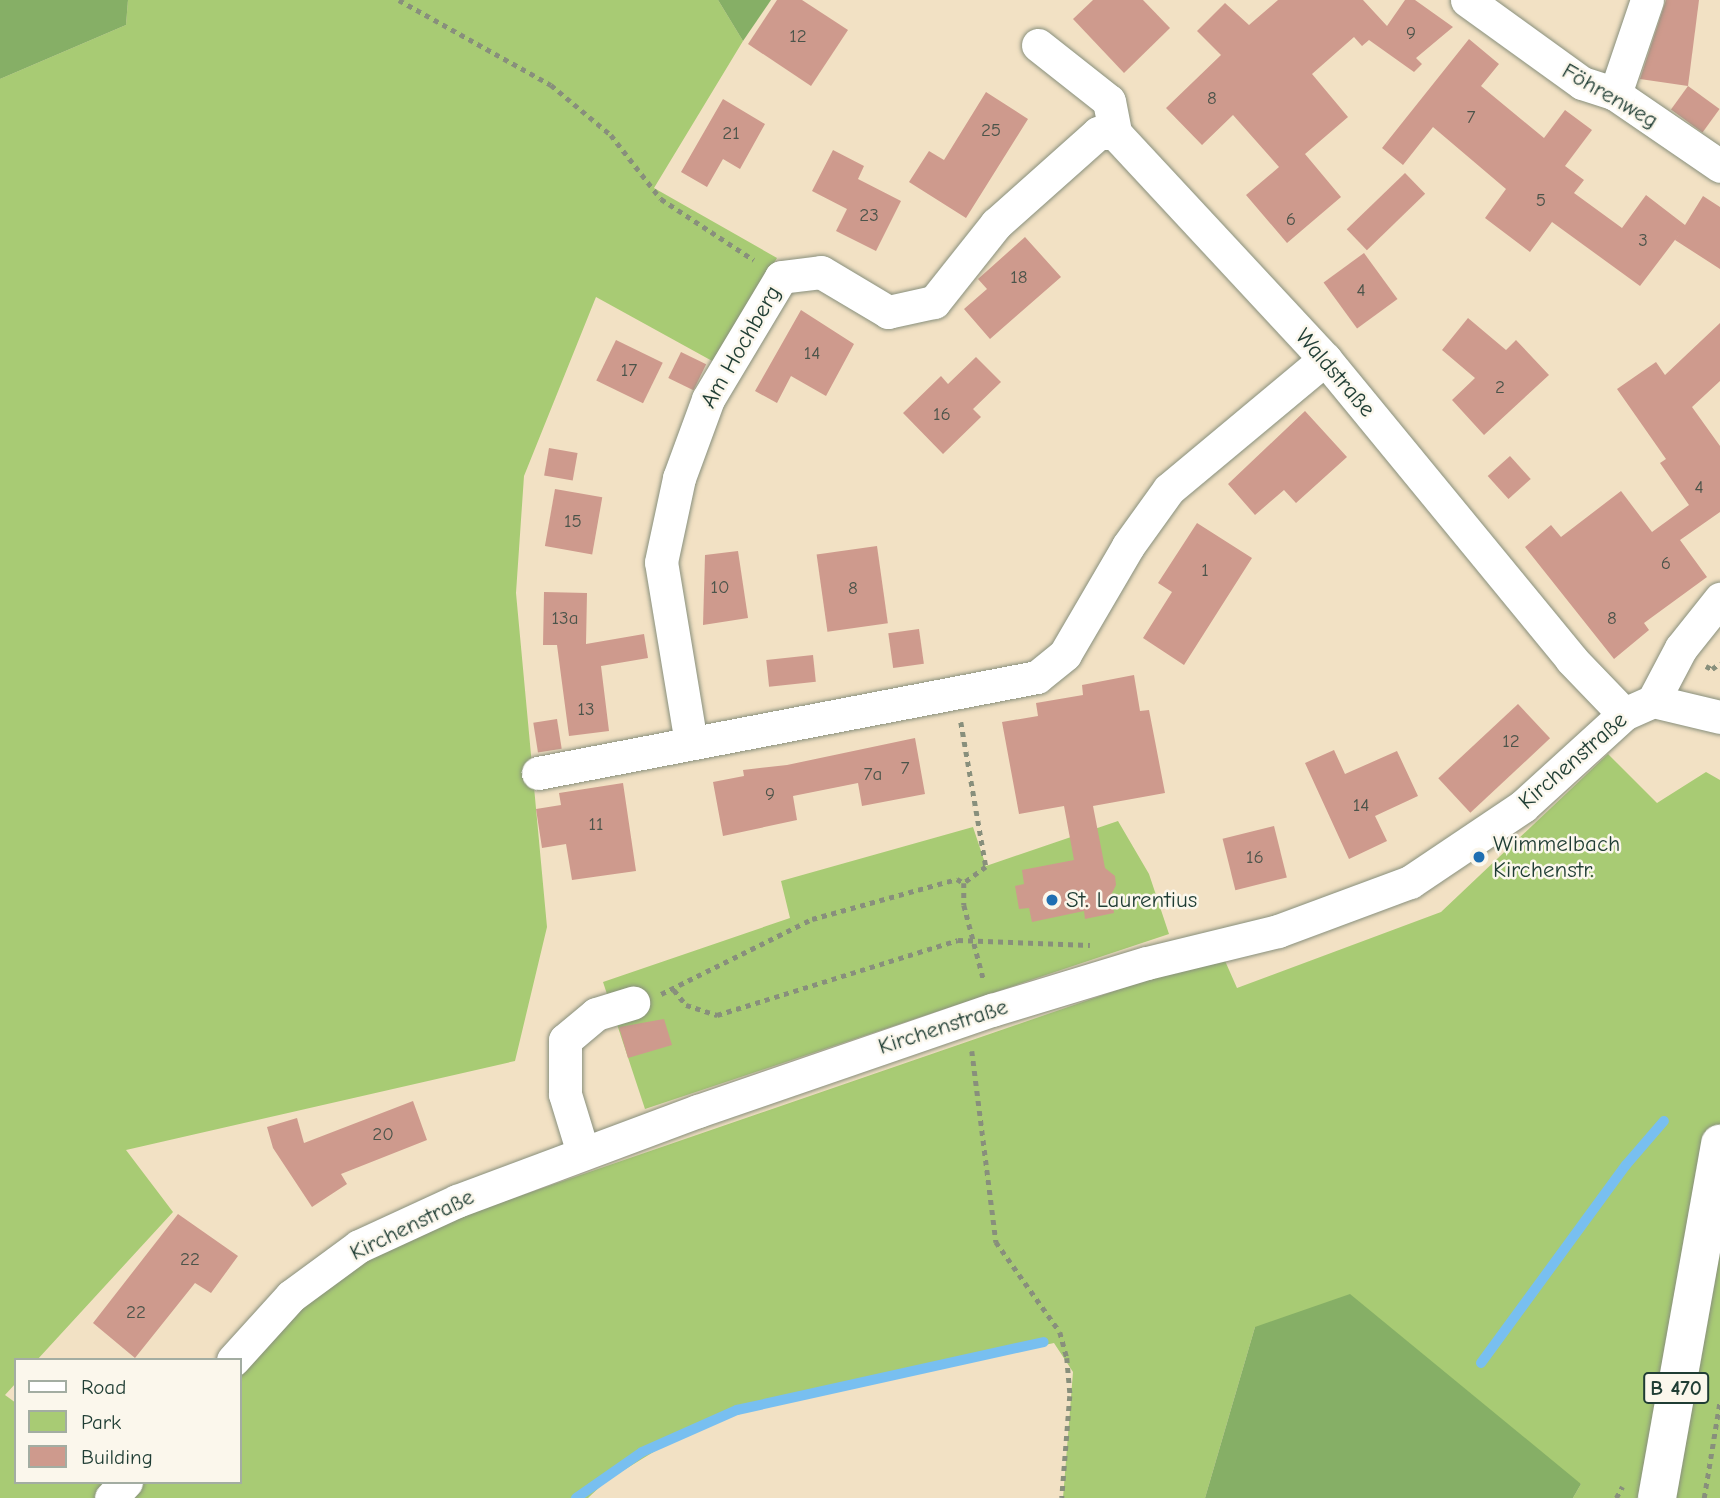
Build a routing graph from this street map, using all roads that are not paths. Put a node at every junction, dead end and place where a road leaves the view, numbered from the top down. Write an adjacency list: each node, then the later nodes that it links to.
1 (1467, 0): 4 (street, Föhrenweg)
2 (1647, 0): 4 (street)
3 (1038, 44): 5 (street, Waldstraße)
4 (1615, 94): 6 (street, Föhrenweg)
5 (1115, 133): 7 (street, Waldstraße); 11 (street, Am Hochberg)
6 (1720, 166)
7 (1325, 359): 9 (street, Waldstraße); 11 (street)
8 (1720, 599): 9 (street, Kirchenstraße)
9 (1638, 707): 10 (street, Kirchenstraße); 15 (street, Kirchenstraße)
10 (1720, 717)
11 (691, 743): 12 (street)
12 (538, 773)
13 (633, 1003): 15 (street)
14 (1720, 1144): 19 (main road, B 470)
15 (583, 1153): 16 (street, Kirchenstraße)
16 (235, 1358)
17 (124, 1484): 18 (street)
18 (111, 1498)
19 (1657, 1498)

